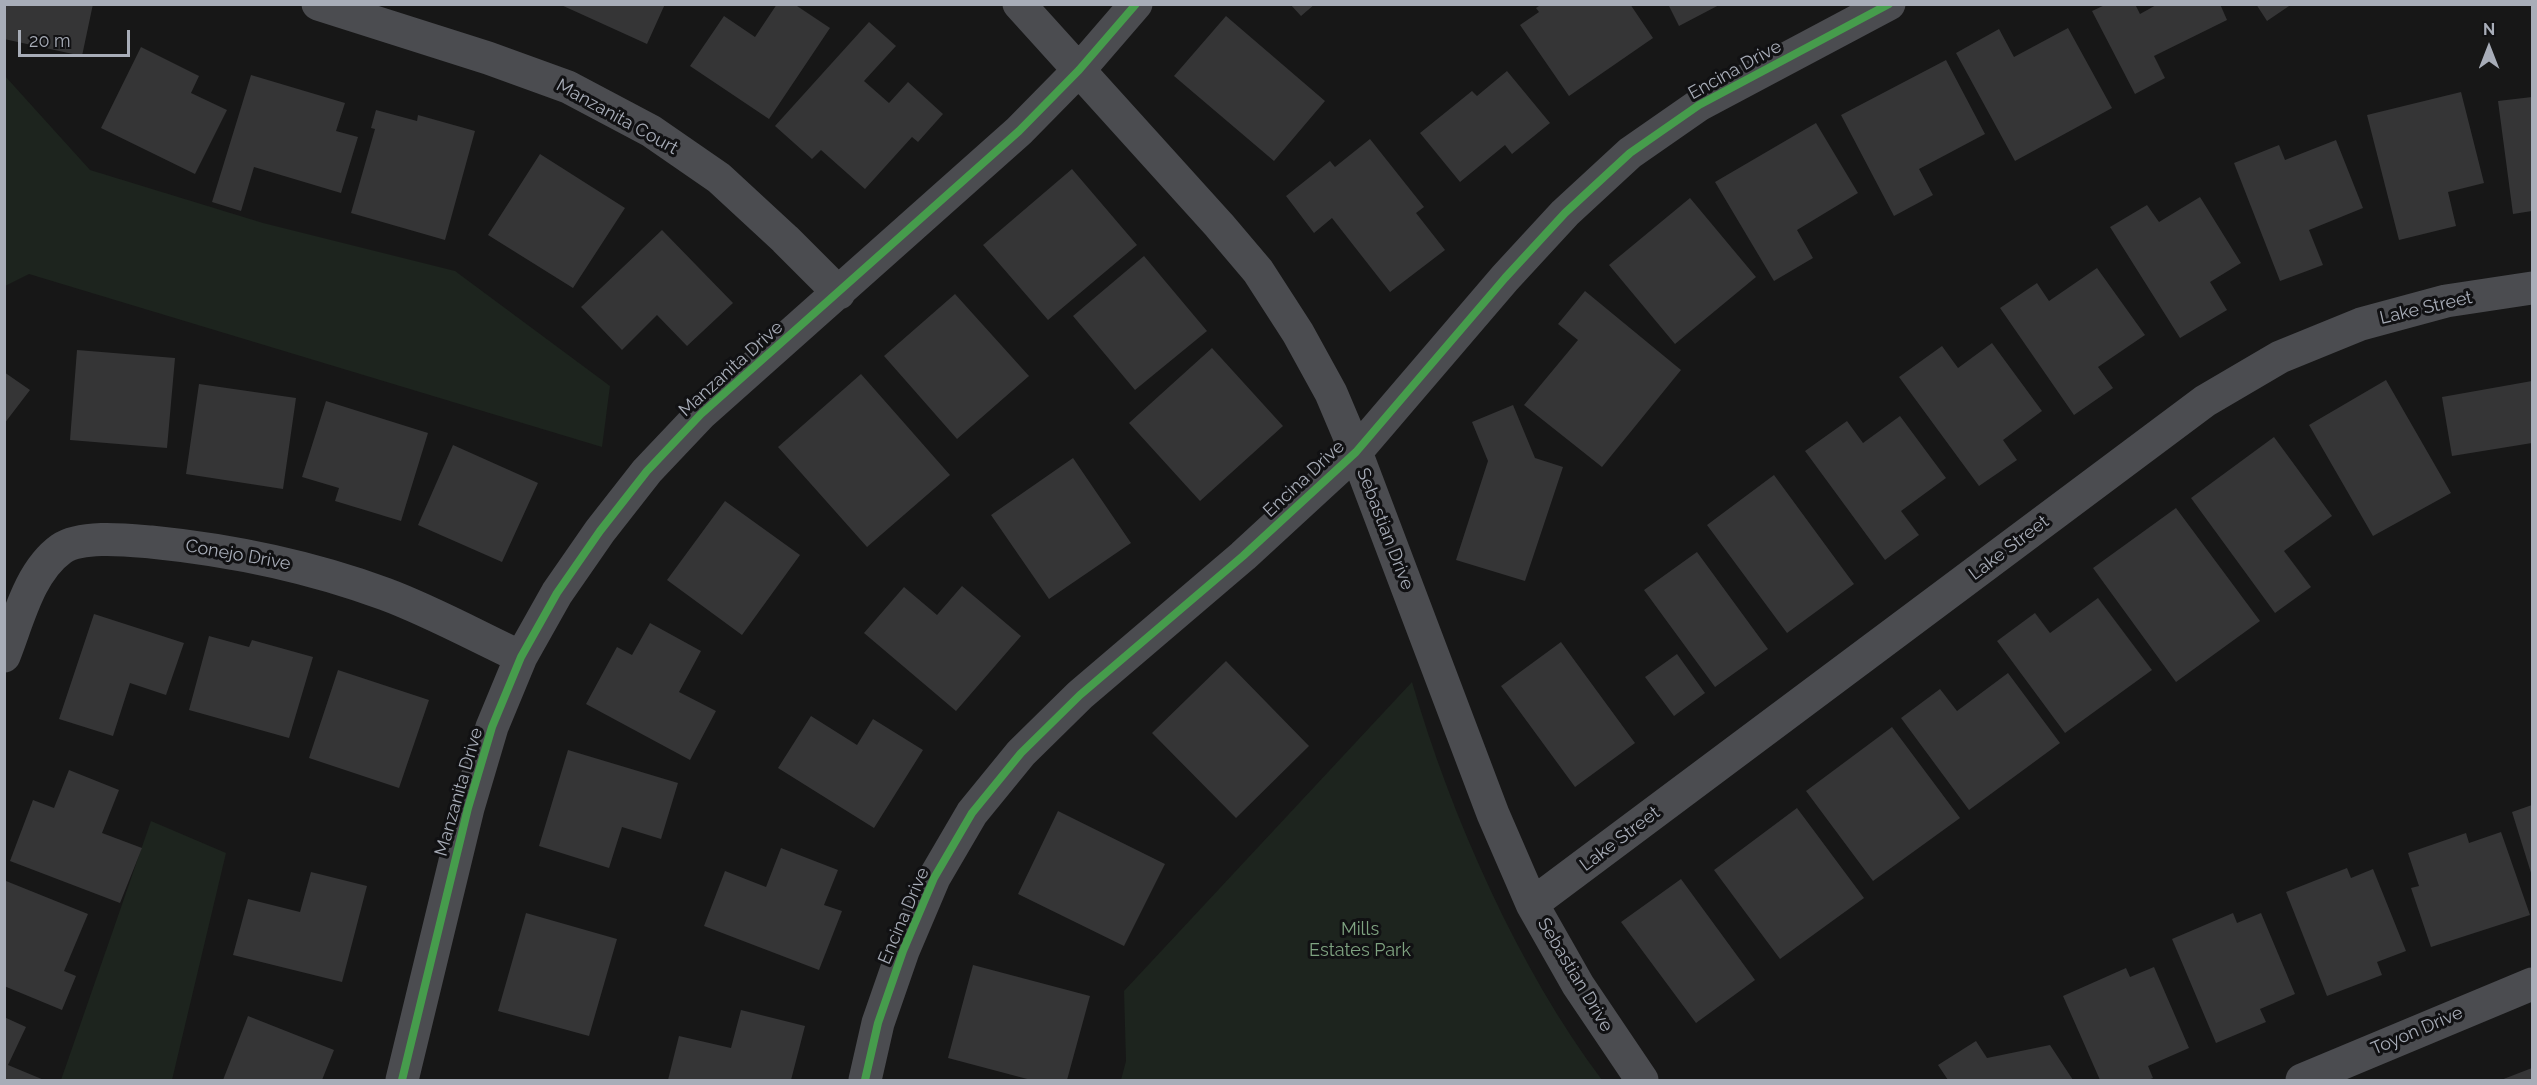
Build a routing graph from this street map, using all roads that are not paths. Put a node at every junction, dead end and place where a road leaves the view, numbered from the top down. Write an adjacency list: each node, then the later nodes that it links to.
1 (318, 4): 7 (street, Manzanita Court)
2 (1019, 4): 5 (street, Sebastian Drive)
3 (1136, 4): 5 (street, Manzanita Drive)
4 (1889, 4): 8 (street, Encina Drive)
5 (1079, 70): 7 (street, Manzanita Drive); 8 (street, Sebastian Drive)
6 (2532, 288): 11 (street, Lake Street)
7 (838, 293): 10 (street, Manzanita Drive)
8 (1356, 452): 11 (street, Sebastian Drive); 14 (street, Encina Drive)
9 (4, 656): 10 (street, Conejo Drive)
10 (521, 657): 13 (street, Manzanita Drive)
11 (1532, 904): 15 (street, Sebastian Drive)
12 (2532, 984): 16 (street, Toyon Drive)
13 (402, 1080)
14 (865, 1080)
15 (1642, 1080)
16 (2302, 1080)

